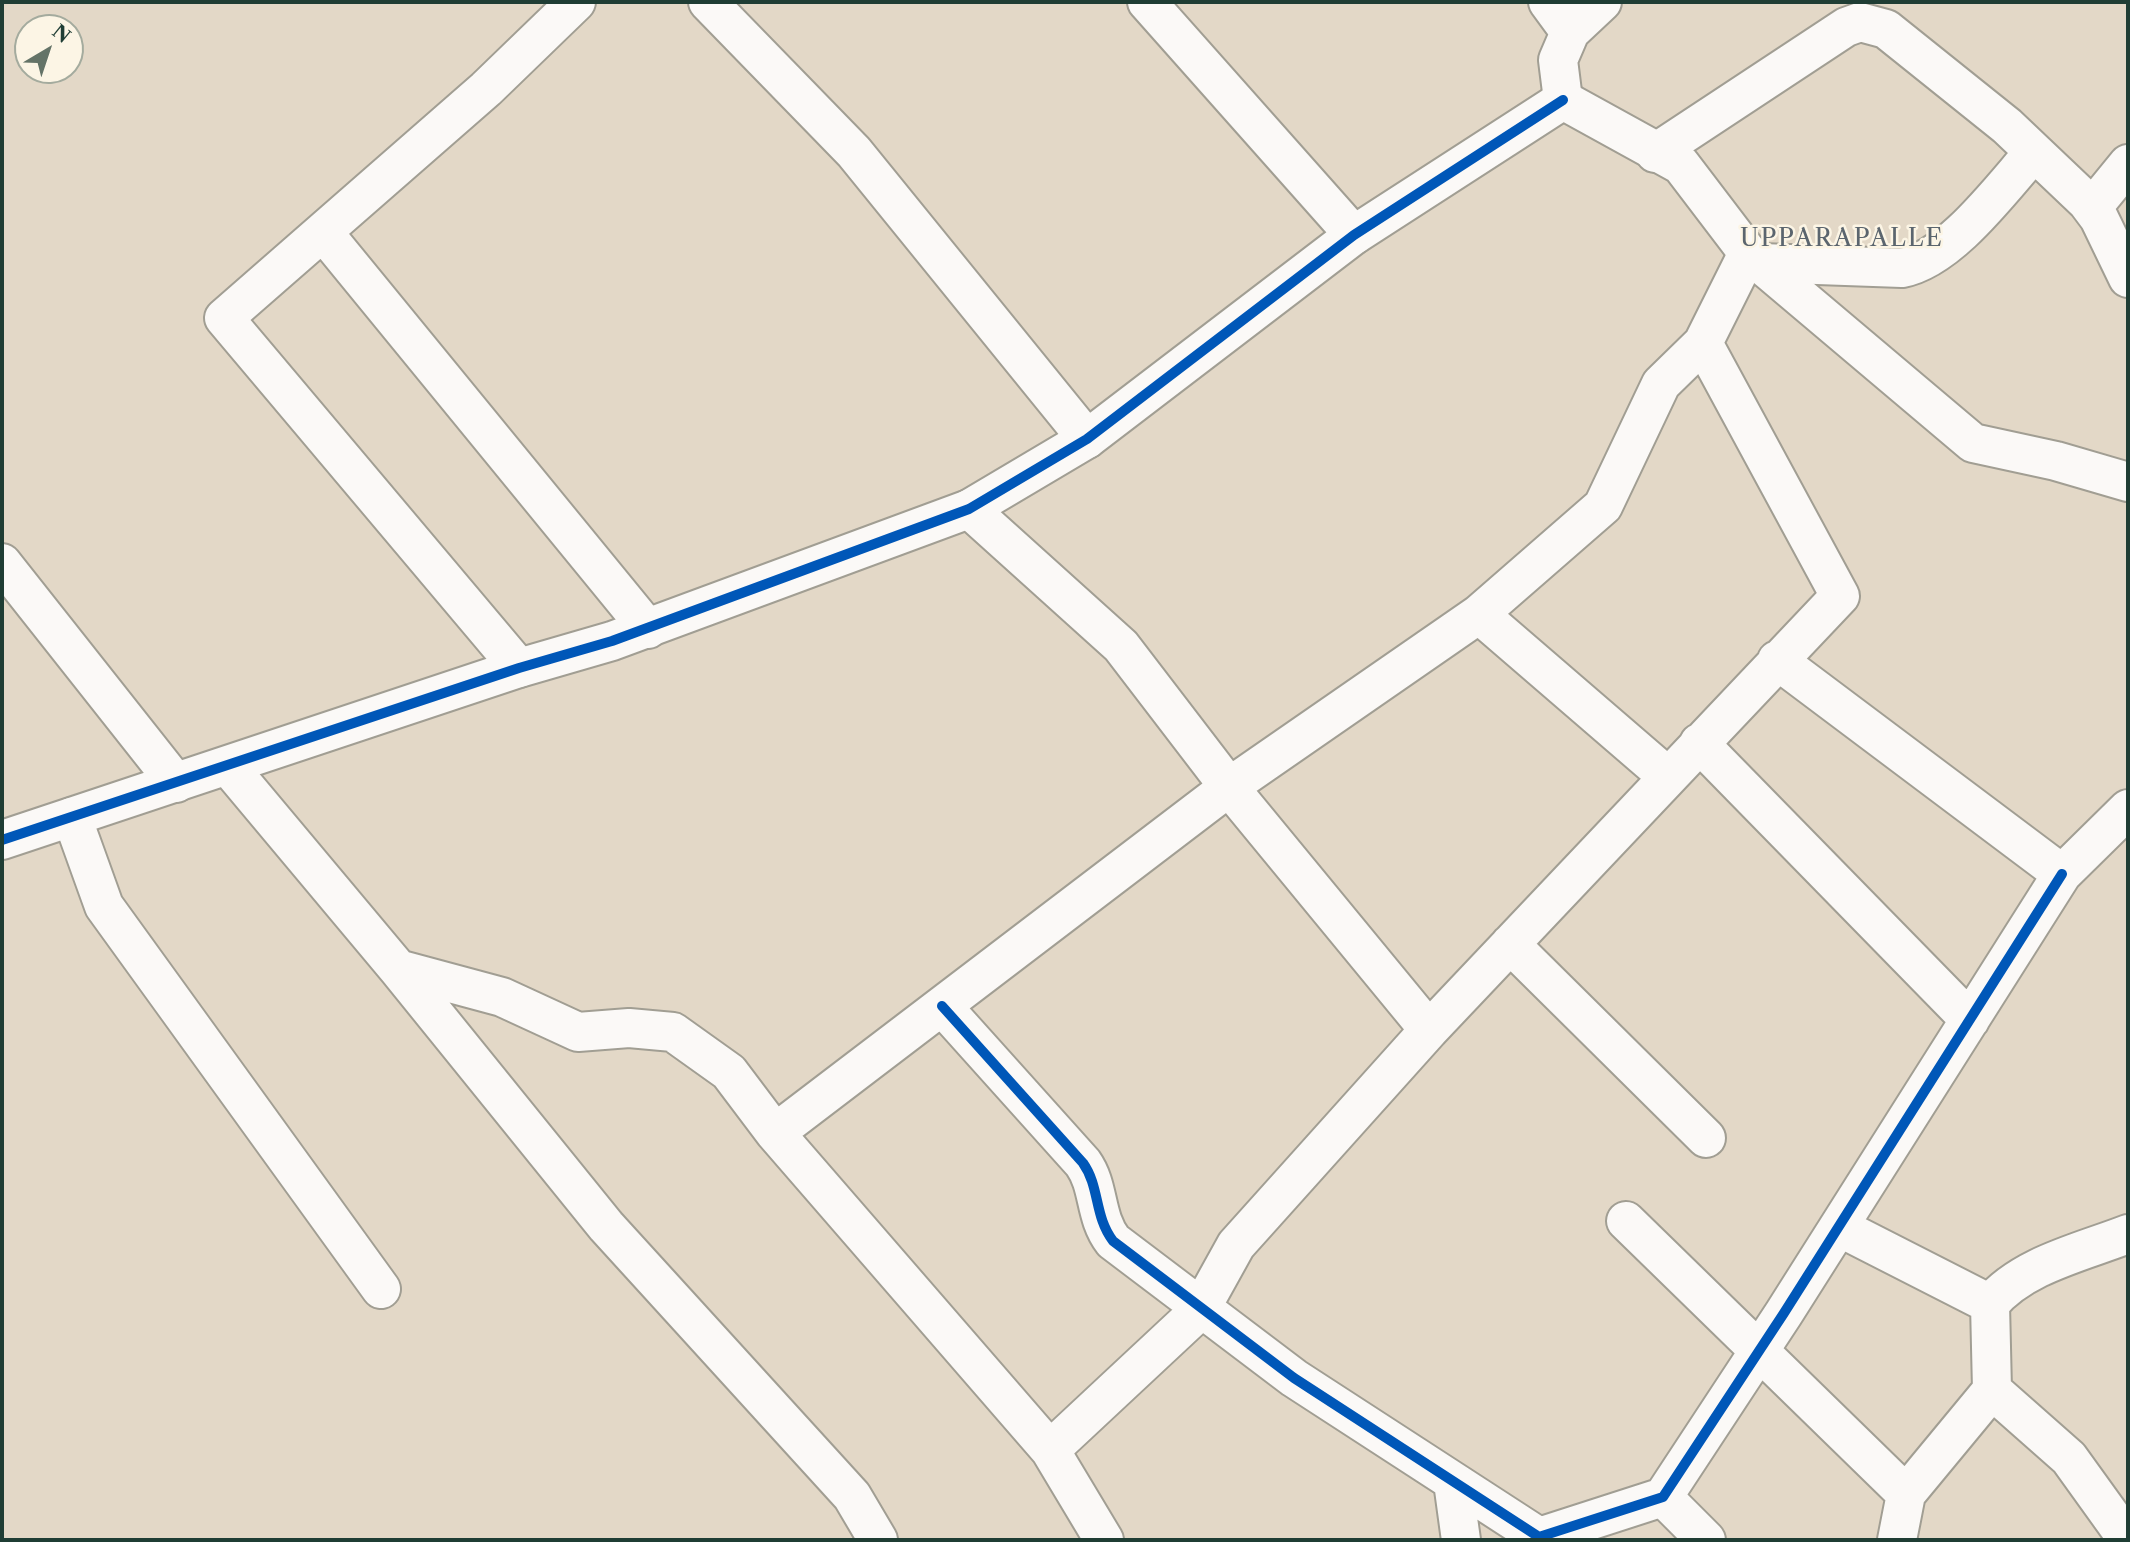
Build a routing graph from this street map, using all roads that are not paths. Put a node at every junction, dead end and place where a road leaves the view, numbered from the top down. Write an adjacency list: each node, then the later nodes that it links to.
1 (576, 2): 13 (street)
2 (708, 2): 18 (street)
3 (1147, 2): 14 (street)
4 (1548, 2): 7 (street)
5 (1602, 2): 7 (street)
6 (1837, 14): 9 (street); 10 (street)
7 (1570, 32): 8 (street)
8 (1563, 100): 10 (street); 14 (street)
9 (2035, 152): 12 (street); 15 (street)
10 (1655, 153): 15 (street)
11 (2128, 164): 12 (street)
12 (2092, 208): 16 (street)
13 (323, 232): 23 (street); 25 (street)
14 (1354, 235): 18 (street)
15 (1754, 258): 17 (street); 19 (street)
16 (2128, 278)
17 (1703, 344): 22 (street); 24 (street)
18 (1087, 439): 20 (street)
19 (2128, 482)
20 (969, 509): 23 (street); 30 (street)
21 (2, 563): 29 (street)
22 (1479, 614): 28 (street); 30 (street)
23 (648, 629): 25 (street)
24 (1777, 660): 26 (street); 34 (street)
25 (519, 668): 27 (street)
26 (1699, 744): 28 (street); 38 (street)
27 (228, 766): 29 (street); 36 (street)
28 (1668, 777): 35 (street)
29 (176, 783): 32 (street)
30 (1229, 787): 37 (street); 39 (street)
31 (2128, 809): 34 (street)
32 (72, 817): 33 (street); 45 (street)
33 (2, 840)
34 (2062, 874): 38 (street)
35 (1510, 944): 39 (street); 41 (street)
36 (398, 969): 40 (street); 54 (street)
37 (942, 1006): 40 (street); 47 (street)
38 (1970, 1020): 43 (street)
39 (1429, 1030): 47 (street)
40 (775, 1133): 50 (street)
41 (1706, 1138)
42 (1626, 1222): 48 (street)
43 (1839, 1227): 46 (street); 48 (street)
44 (2128, 1234): 46 (street)
45 (381, 1289)
46 (1990, 1304): 49 (street)
47 (1200, 1310): 50 (street); 51 (street)
48 (1759, 1352): 52 (street); 53 (street)
49 (1992, 1390): 52 (street); 59 (street)
50 (1050, 1450): 55 (street)
51 (1453, 1482): 53 (street); 56 (street)
52 (1906, 1494): 58 (street)
53 (1663, 1497): 57 (street)
54 (878, 1540)
55 (1104, 1540)
56 (1461, 1540)
57 (1706, 1540)
58 (1898, 1540)
59 (2127, 1540)

